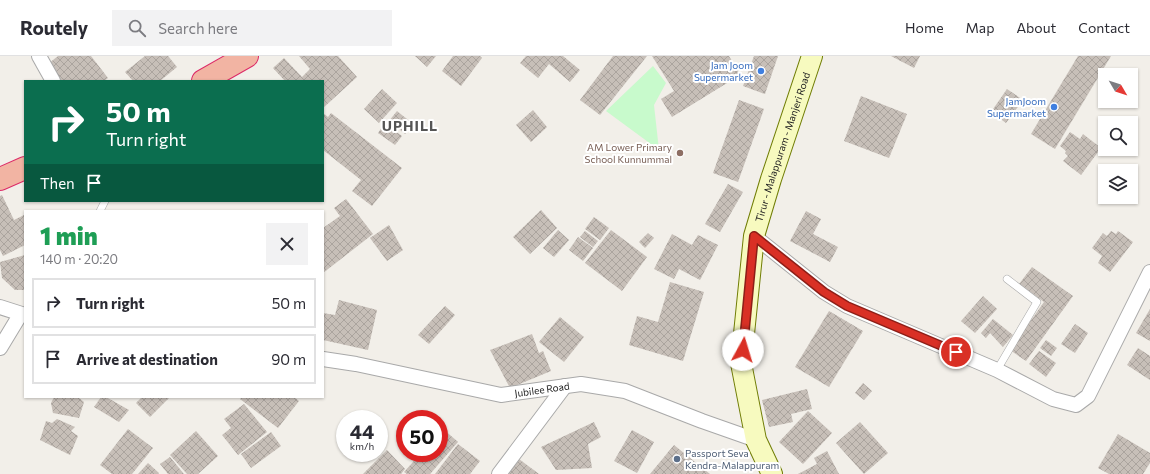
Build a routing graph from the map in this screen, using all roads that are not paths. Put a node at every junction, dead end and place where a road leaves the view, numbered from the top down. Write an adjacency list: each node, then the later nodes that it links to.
1 (39, 56): 4 (street)
2 (247, 56): 5 (highway)
3 (812, 56): 8 (main road, Tirur - Malappuram - Manjeri Road)
4 (52, 80)
5 (205, 80)
6 (24, 168): 7 (highway)
7 (0, 179)
8 (754, 236): 15 (street); 17 (main road, Tirur - Malappuram - Manjeri Road)
9 (1150, 272): 15 (street)
10 (1007, 279): 15 (lane)
11 (0, 307): 12 (street)
12 (22, 315): 13 (street)
13 (0, 348)
14 (324, 359): 16 (street, Jubilee Road)
15 (997, 370)
16 (565, 386): 17 (street, Jubilee Road); 18 (street)
17 (756, 440): 19 (main road, Tirur - Malappuram - Manjeri Road)
18 (499, 474)
19 (772, 474)

